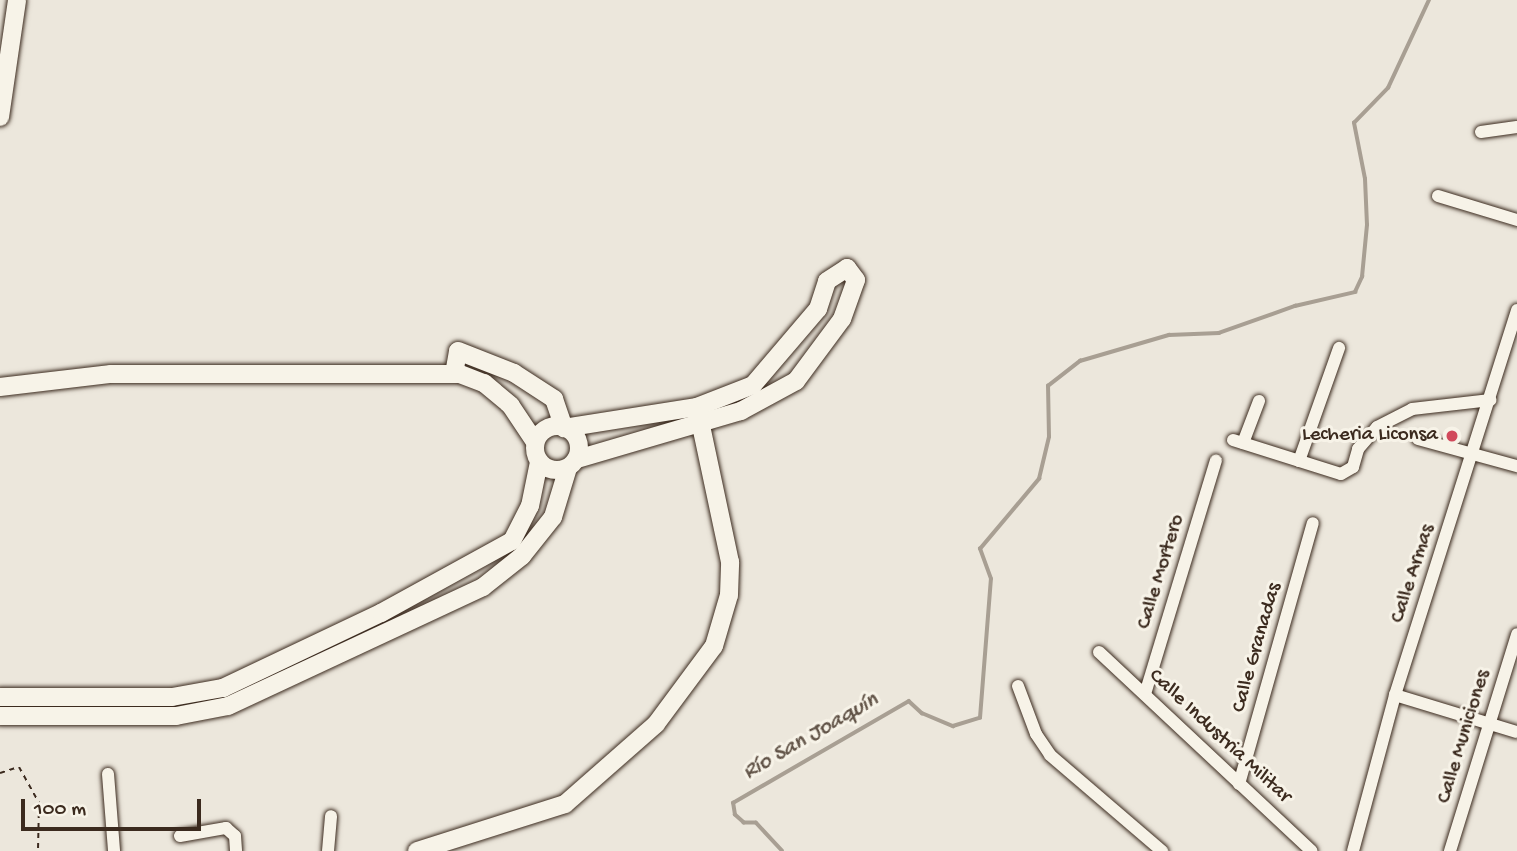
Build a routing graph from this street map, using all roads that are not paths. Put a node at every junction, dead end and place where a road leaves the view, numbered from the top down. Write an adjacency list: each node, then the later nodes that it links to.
1 (17, 0): 2 (street)
2 (0, 117)
3 (1517, 127): 4 (street)
4 (1481, 132)
5 (1438, 196): 6 (street)
6 (1517, 220)
7 (1517, 310): 11 (street, Calle Armas)
8 (1339, 348): 20 (street)
9 (454, 374): 10 (street); 15 (street); 17 (street)
10 (0, 387)
11 (1489, 400): 18 (street, Calle Armas); 20 (street)
12 (1259, 401): 20 (street)
13 (697, 407): 14 (street); 14 (street); 15 (street)
14 (701, 425): 22 (street); 41 (street)
15 (564, 428): 17 (street); 22 (street)
16 (1418, 439): 18 (street)
17 (535, 442): 21 (street)
18 (1473, 453): 23 (street); 29 (street, Calle Armas)
19 (1216, 461): 28 (street, Calle Mortero)
20 (1299, 461)
21 (539, 463): 22 (street); 30 (street)
22 (572, 463): 31 (street)
23 (1517, 466)
24 (1313, 523): 35 (street, Calle Granadas)
25 (1517, 634): 32 (street, Calle Municiones)
26 (1099, 652): 28 (street, Calle Industria Militar)
27 (1018, 686): 42 (street)
28 (1145, 694): 35 (street, Calle Industria Militar)
29 (1395, 695): 32 (street); 44 (street, Calle Armas)
30 (0, 697)
31 (0, 716)
32 (1489, 724): 33 (street); 45 (street, Calle Municiones)
33 (1517, 732)
34 (108, 774): 38 (street)
35 (1239, 784): 43 (street, Calle Industria Militar)
36 (331, 816): 40 (street)
37 (180, 836): 39 (street)
38 (114, 851)
39 (236, 851)
40 (328, 851)
41 (417, 851)
42 (1162, 851)
43 (1312, 851)
44 (1353, 851)
45 (1450, 851)

